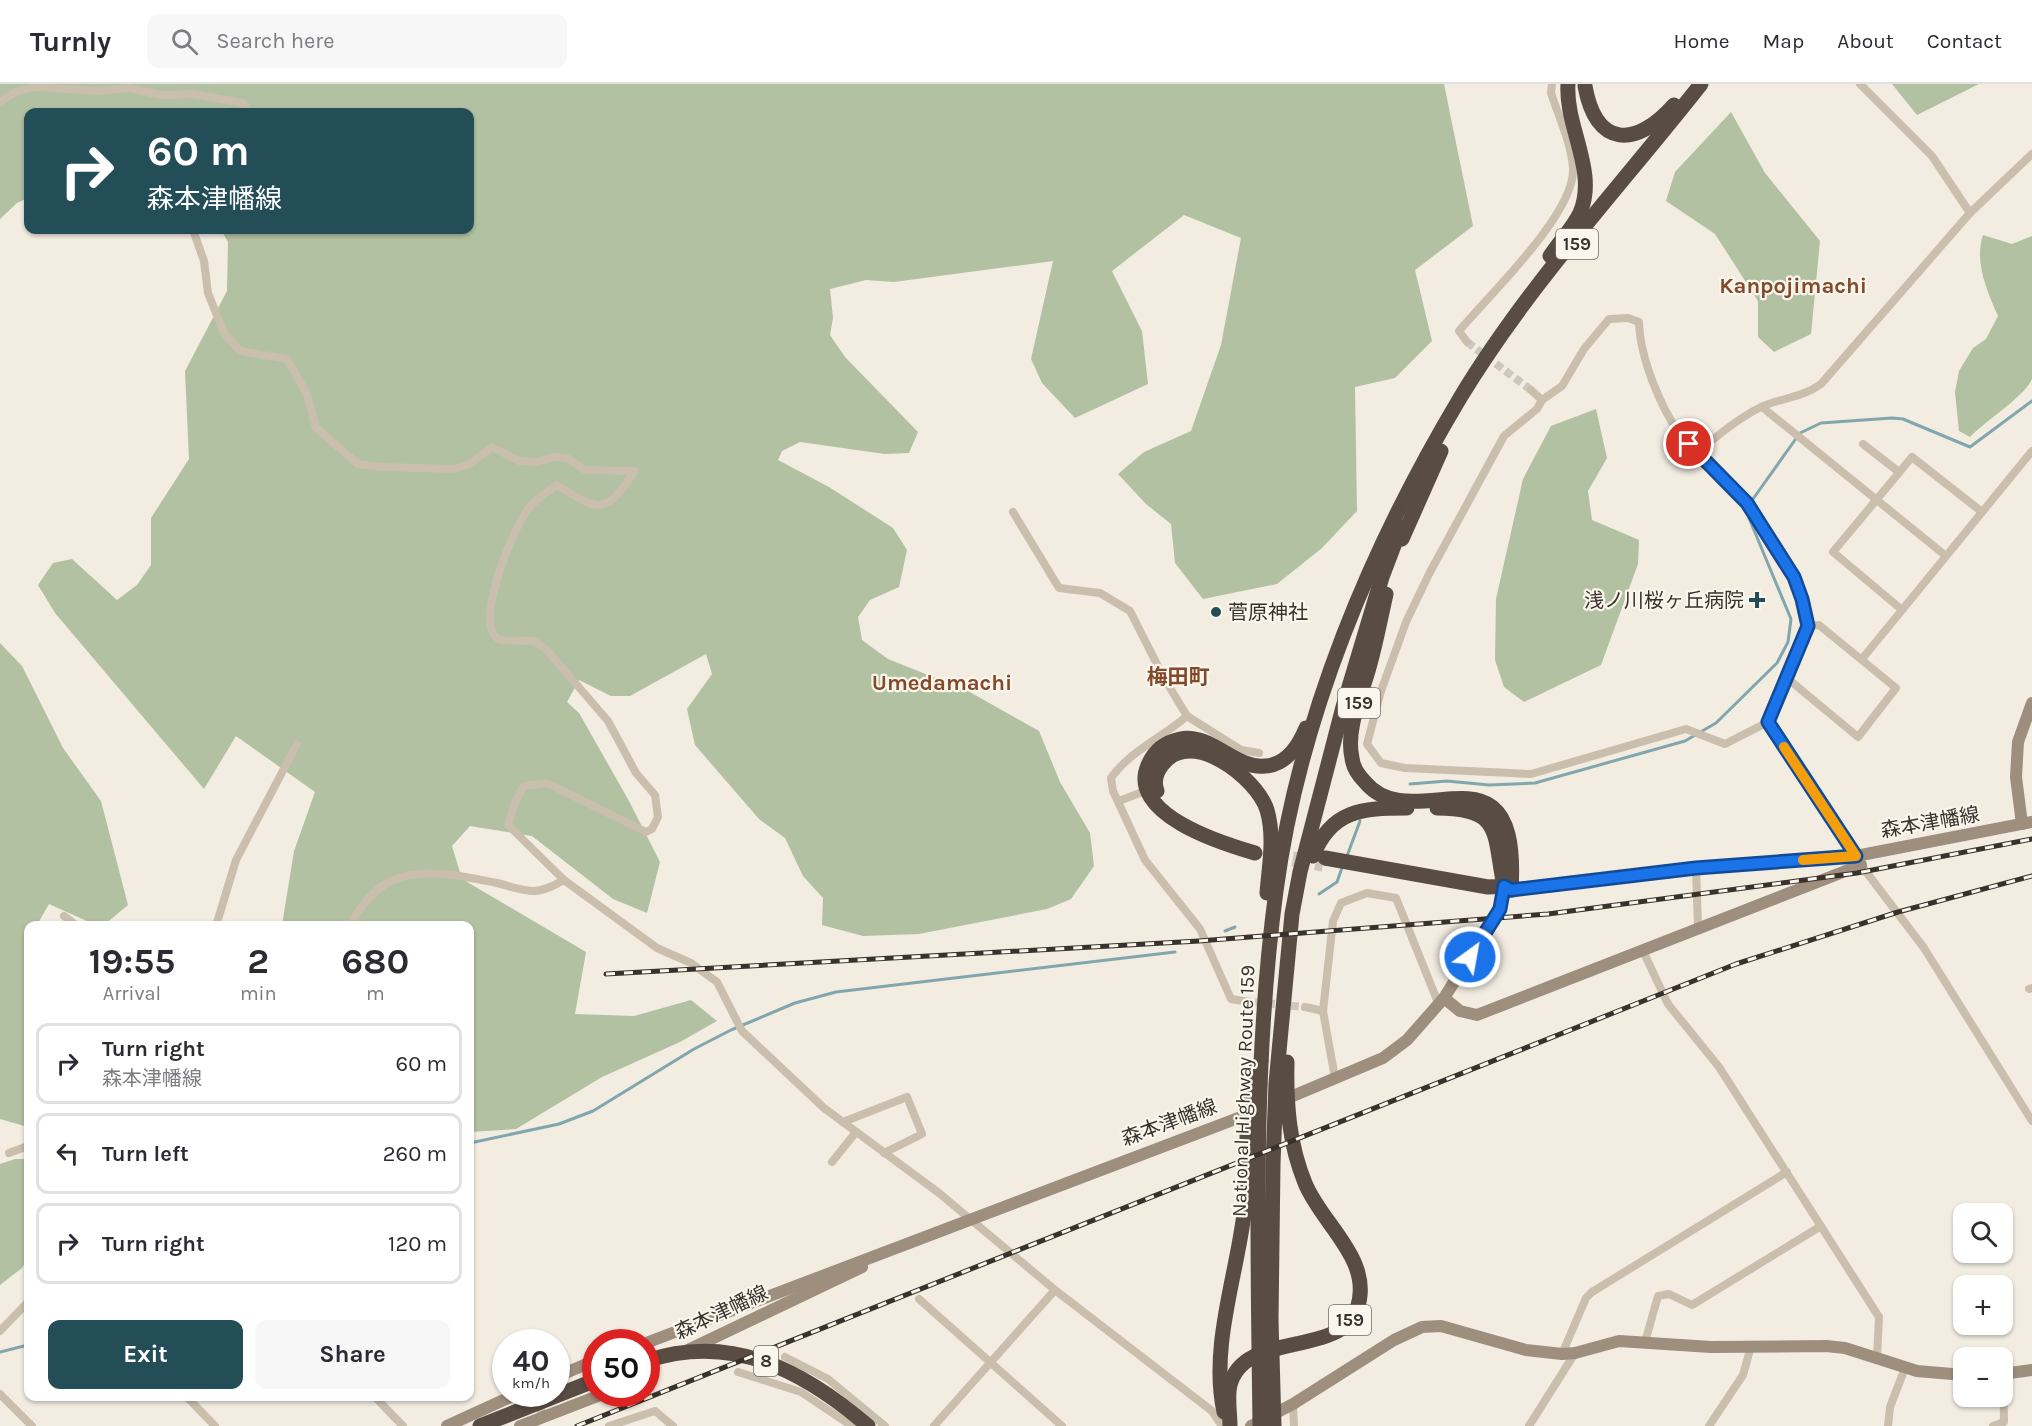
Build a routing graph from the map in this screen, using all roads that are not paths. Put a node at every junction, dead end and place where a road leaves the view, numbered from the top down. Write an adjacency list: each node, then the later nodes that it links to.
1 (1552, 84): 13 (street)
2 (1568, 84): 14 (highway)
3 (1693, 84): 7 (highway)
4 (1701, 84): 14 (highway, National Highway Route 159 / 159)
5 (1708, 84): 18 (highway, National Highway Route 159 / 159)
6 (1860, 84): 11 (street)
7 (1586, 86)
8 (0, 102): 9 (street)
9 (246, 108)
10 (2032, 154): 11 (street)
11 (1970, 213): 17 (street)
12 (194, 234): 45 (street)
13 (1467, 342)
14 (1492, 349): 23 (highway, National Highway Route 159 / 159)
15 (1531, 390): 16 (street)
16 (1542, 400): 21 (street); 34 (street)
17 (1762, 406): 21 (street); 24 (street)
18 (1458, 413): 44 (highway, National Highway Route 159 / 159); 46 (highway, 159)
19 (1863, 444): 22 (street)
20 (2032, 451): 26 (street)
21 (1697, 453): 29 (street)
22 (1899, 472): 24 (street); 26 (street)
23 (1412, 484): 37 (highway, 159); 53 (highway, National Highway Route 159 / 159)
24 (1877, 500): 27 (street); 28 (street)
25 (1013, 512): 33 (street)
26 (1982, 512): 27 (street)
27 (1946, 556): 28 (street)
28 (1901, 609): 30 (street)
29 (1808, 626): 30 (street); 31 (street)
30 (1862, 660): 31 (street)
31 (1787, 678): 34 (street)
32 (2032, 703): 39 (main road)
33 (1187, 716): 36 (street); 38 (street)
34 (1768, 722): 41 (street)
35 (297, 744): 49 (street)
36 (1259, 753)
37 (1152, 789): 38 (street); 40 (highway); 53 (highway, 159)
38 (1119, 801): 54 (street)
39 (2027, 823): 41 (main road, 森本津幡線)
40 (1256, 850)
41 (1859, 860): 43 (main road, 森本津幡線); 51 (main road); 60 (street)
42 (1324, 861): 46 (highway)
43 (1696, 868): 46 (main road, 森本津幡線); 51 (street)
44 (1300, 872): 46 (highway, 159); 59 (highway, National Highway Route 159 / 159)
45 (564, 880): 50 (street); 61 (street)
46 (1507, 890): 55 (main road, 森本津幡線)
47 (64, 916): 48 (street)
48 (70, 921)
49 (218, 921)
50 (352, 921)
51 (1698, 927): 52 (main road)
52 (1643, 951): 55 (main road); 68 (street)
53 (1264, 998): 67 (highway, National Highway Route 159 / 159)
54 (1243, 1001)
55 (1442, 1002): 57 (street); 58 (main road, 森本津幡線)
56 (1305, 1007): 57 (street)
57 (1323, 1011): 58 (street)
58 (1335, 1078): 69 (main road, 森本津幡線)
59 (1281, 1082): 67 (highway, National Highway Route 159 / 159); 119 (highway, 159)
60 (2032, 1121)
61 (843, 1122): 62 (street); 64 (street)
62 (856, 1132): 64 (street); 66 (street)
63 (24, 1148): 65 (street)
64 (884, 1153): 69 (street)
65 (9, 1154)
66 (832, 1162)
67 (1260, 1168): 75 (highway, National Highway Route 159 / 159); 119 (highway, 159)
68 (1787, 1172): 70 (street); 82 (street)
69 (969, 1219): 71 (main road, 森本津幡線); 72 (street)
70 (1821, 1226): 79 (street); 85 (street)
71 (908, 1243): 77 (main road, 森本津幡線); 83 (main road, 森本津幡線)
72 (1055, 1290): 88 (street); 119 (street)
73 (919, 1299): 88 (street)
74 (24, 1306): 76 (street)
75 (1265, 1319): 121 (highway, National Highway Route 159 / 159); 122 (highway, National Highway Route 159 / 159)
76 (0, 1331)
77 (660, 1339)
78 (660, 1340): 83 (street)
79 (1645, 1342): 80 (main road); 81 (main road)
80 (1751, 1346): 85 (main road); 125 (street)
81 (1575, 1353): 82 (main road); 124 (street)
82 (1562, 1354): 101 (main road)
83 (676, 1355): 87 (main road, 森本津幡線)
84 (786, 1357): 89 (street)
85 (1877, 1358): 90 (main road)
86 (660, 1359): 115 (highway, 8)
87 (660, 1362)
88 (990, 1362): 117 (street); 118 (street)
89 (799, 1363): 95 (street); 116 (street)
90 (1905, 1368): 94 (main road); 126 (street)
91 (2032, 1370): 93 (main road)
92 (738, 1372): 95 (street)
93 (2013, 1373)
94 (1953, 1374)
95 (785, 1385): 114 (street)
96 (582, 1386): 110 (highway)
97 (0, 1394): 106 (street)
98 (191, 1401): 107 (street)
99 (379, 1401): 108 (street)
100 (582, 1402): 105 (main road)
101 (1293, 1404): 120 (main road); 123 (street)
102 (492, 1405): 109 (main road)
103 (537, 1407): 105 (street)
104 (2004, 1407): 127 (street)
105 (546, 1416): 111 (main road)
106 (32, 1426)
107 (215, 1426)
108 (403, 1426)
109 (447, 1426)
110 (480, 1426)
111 (520, 1426)
112 (609, 1426): 113 (street)
113 (673, 1426)
114 (852, 1426)
115 (868, 1426)
116 (885, 1426)
117 (934, 1426)
118 (1062, 1426)
119 (1226, 1426)
120 (1251, 1426)
121 (1260, 1426)
122 (1274, 1426)
123 (1294, 1426)
124 (1529, 1426)
125 (1709, 1426)
126 (1888, 1426)
127 (1993, 1426)

